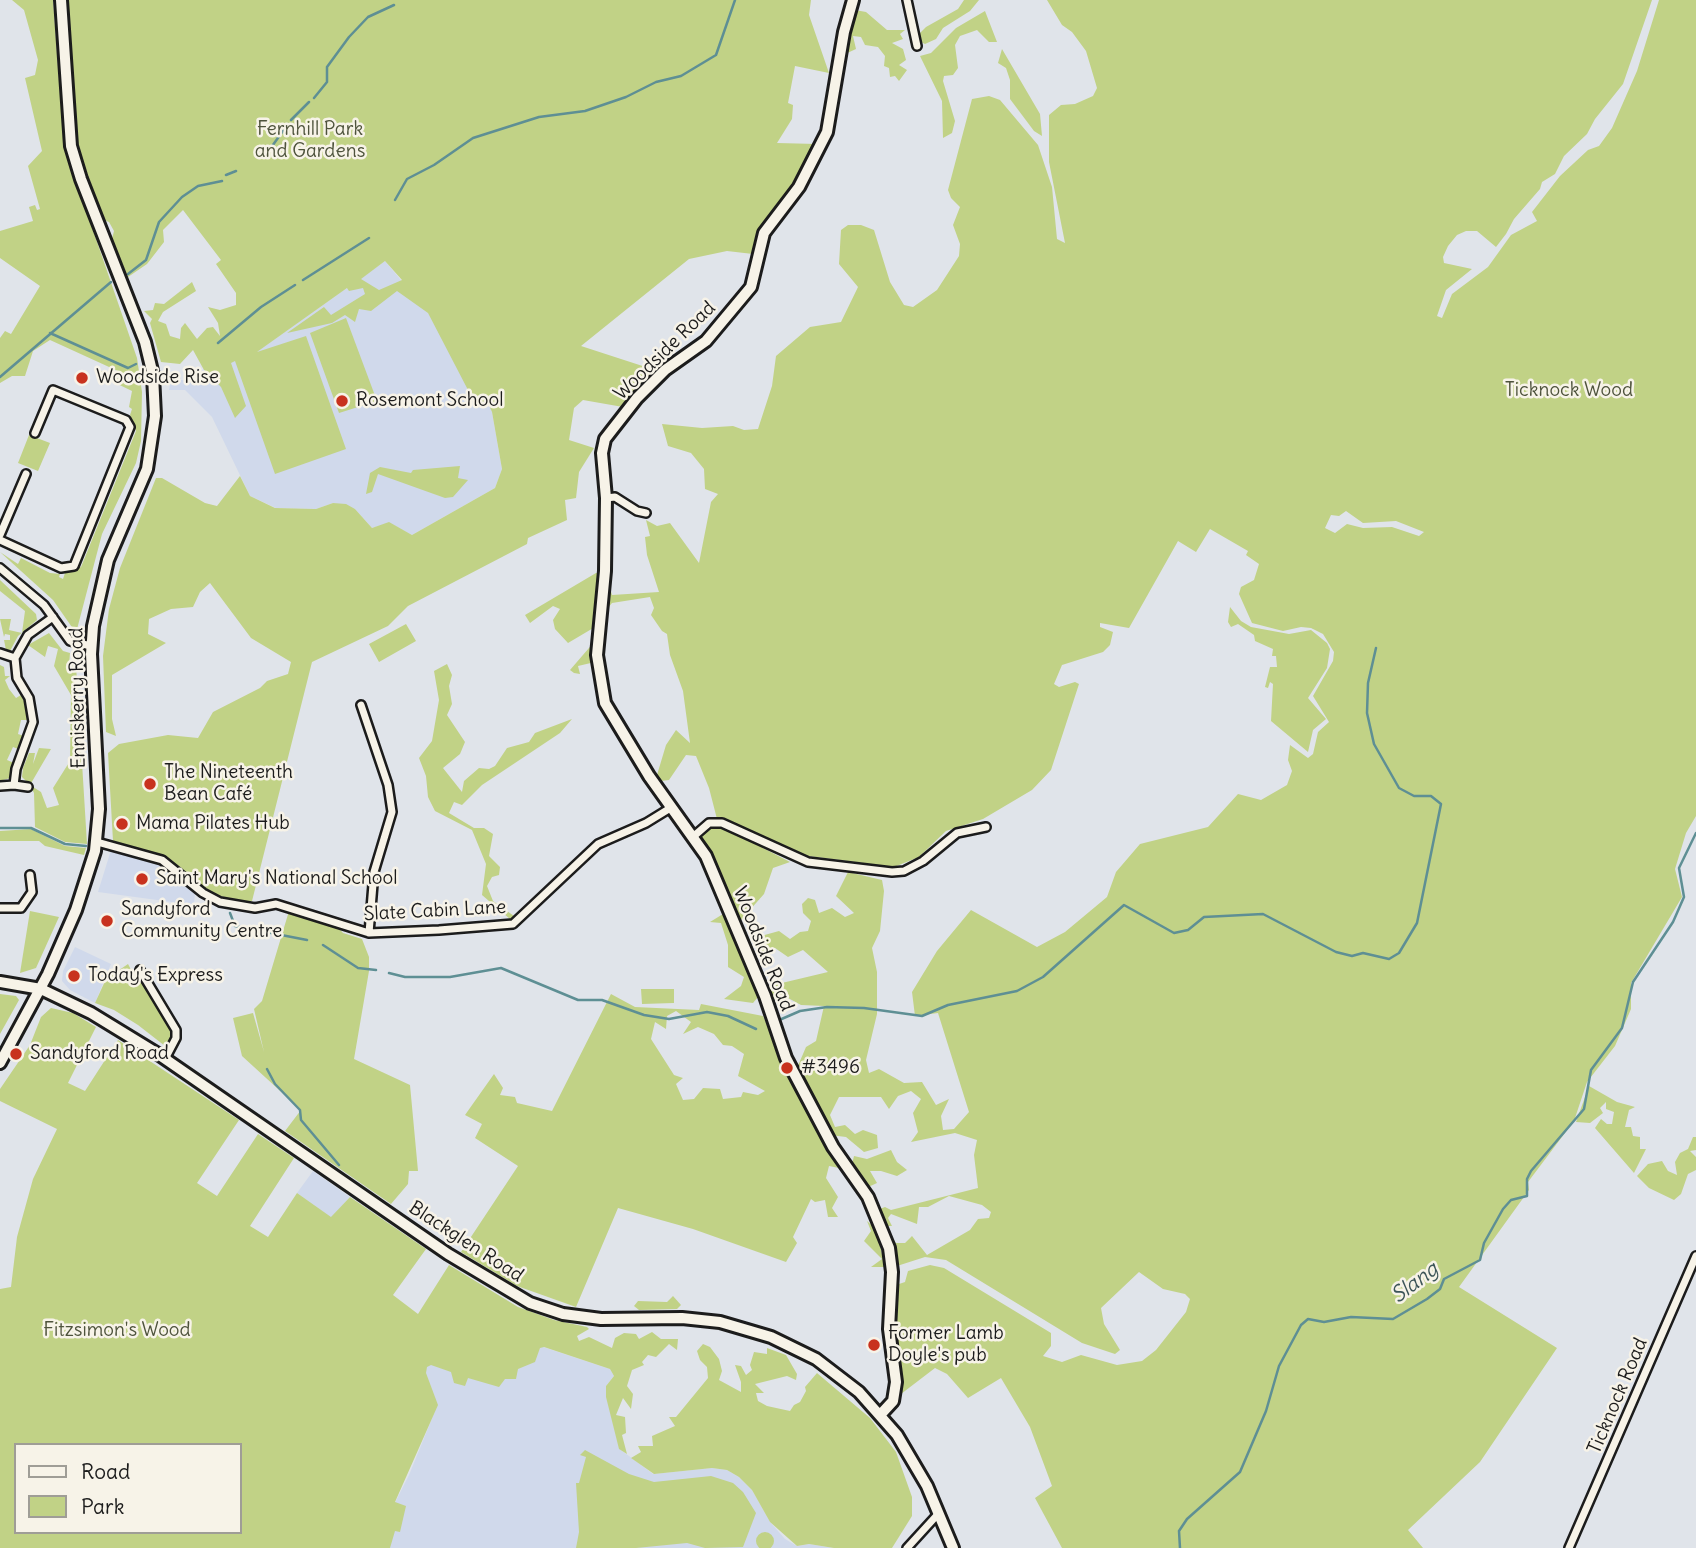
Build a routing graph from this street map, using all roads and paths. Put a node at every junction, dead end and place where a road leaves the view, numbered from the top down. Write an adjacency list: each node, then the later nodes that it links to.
1 (61, 0): 13 (street, Enniskerry Road)
2 (853, 0): 7 (street, Woodside Road)
3 (906, 0): 4 (street)
4 (917, 46)
5 (35, 433): 10 (street)
6 (26, 474): 9 (street)
7 (606, 498): 8 (street); 20 (street, Woodside Road)
8 (646, 513)
9 (0, 535)
10 (0, 540)
11 (0, 568): 12 (street)
12 (53, 617): 13 (street); 15 (street)
13 (91, 646): 23 (street, Enniskerry Road)
14 (0, 653): 15 (street)
15 (15, 658): 17 (street)
16 (361, 705): 26 (street)
17 (14, 785): 18 (street); 19 (street)
18 (0, 786)
19 (29, 787)
20 (672, 807): 22 (street, Woodside Road); 26 (street, Slate Cabin Lane)
21 (986, 827): 22 (street)
22 (694, 836): 33 (street, Woodside Road)
23 (97, 842): 26 (street, Slate Cabin Lane); 29 (street, Enniskerry Road)
24 (30, 875): 25 (street)
25 (0, 908)
26 (369, 933)
27 (140, 970): 30 (street)
28 (0, 982): 29 (street, Blackglen Road)
29 (41, 989): 30 (street, Blackglen Road); 31 (street)
30 (165, 1059): 33 (street, Blackglen Road)
31 (0, 1063)
32 (1696, 1256): 37 (street, Ticknock Road)
33 (881, 1414): 34 (street, Blackglen Road)
34 (939, 1513): 35 (street); 36 (street, Blackglen Road)
35 (907, 1548)
36 (953, 1548)
37 (1569, 1548)

